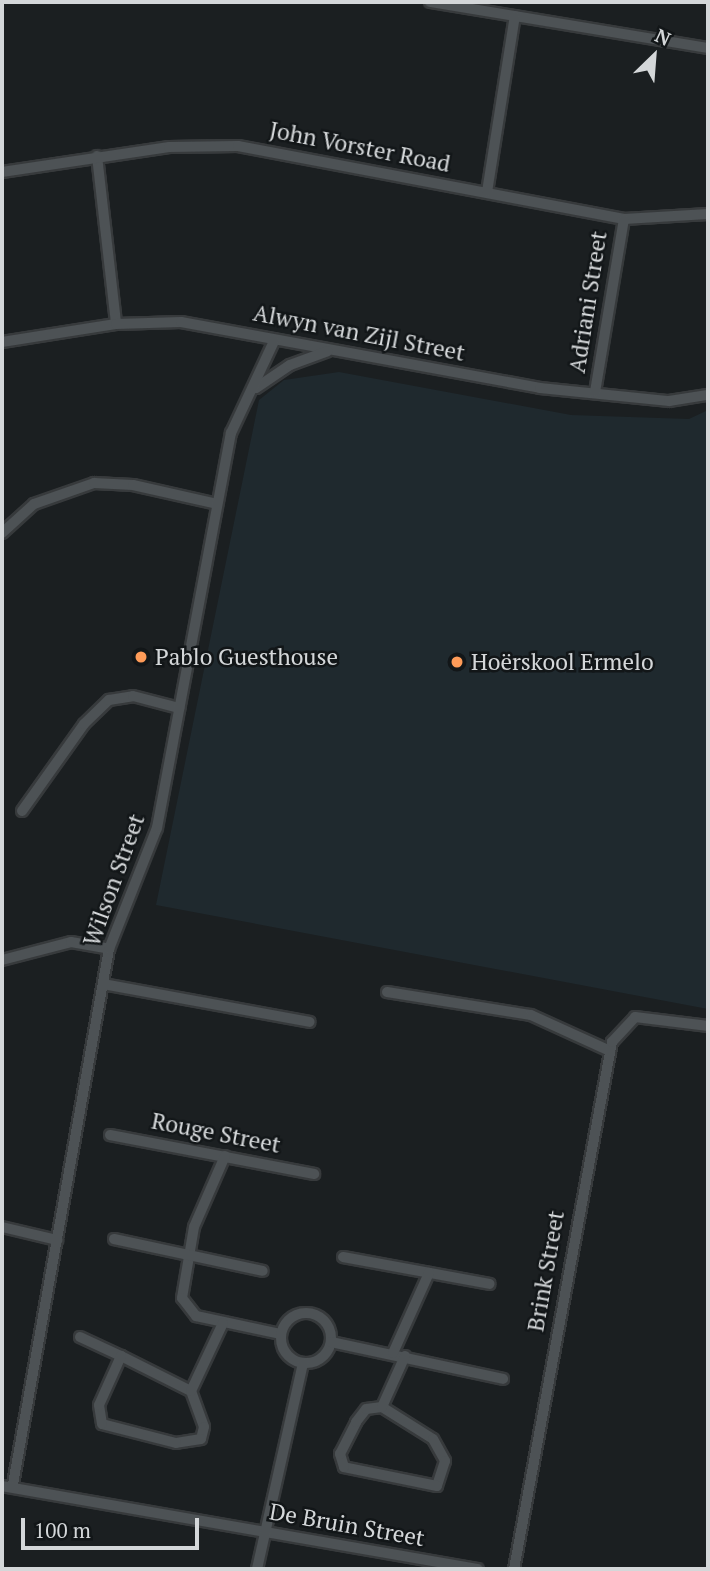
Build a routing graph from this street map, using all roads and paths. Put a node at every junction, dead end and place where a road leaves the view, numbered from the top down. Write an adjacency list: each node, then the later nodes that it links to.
1 (430, 2): 2 (street)
2 (515, 16): 3 (street); 6 (street)
3 (708, 48)
4 (97, 156): 5 (street, John Vorster Road); 6 (street, John Vorster Road); 9 (street)
5 (2, 172)
6 (487, 192): 8 (street, John Vorster Road)
7 (708, 214): 8 (street, John Vorster Road)
8 (624, 219): 14 (street, Adriani Street)
9 (116, 324): 10 (street, Alwyn van Zijl Street); 11 (street, Alwyn van Zijl Street)
10 (274, 341): 12 (street, Alwyn van Zijl Street); 13 (street, Wilson Street)
11 (2, 342)
12 (328, 351): 13 (street); 14 (street, Alwyn van Zijl Street)
13 (256, 388): 16 (street, Wilson Street)
14 (595, 392): 15 (street, Alwyn van Zijl Street)
15 (708, 395)
16 (218, 504): 17 (street); 18 (street, Wilson Street)
17 (2, 533)
18 (179, 708): 19 (street); 20 (street, Wilson Street)
19 (22, 811)
20 (109, 949): 21 (street); 22 (street, Wilson Street)
21 (2, 960)
22 (103, 984): 24 (street); 31 (street, Wilson Street)
23 (387, 992): 26 (street)
24 (310, 1022)
25 (708, 1027): 26 (street, Brink Street)
26 (610, 1051): 53 (street, Brink Street)
27 (110, 1135): 28 (street, Rouge Street)
28 (225, 1156): 29 (street, Rouge Street); 33 (street)
29 (314, 1174)
30 (2, 1227): 31 (street)
31 (57, 1240): 49 (street, Wilson Street)
32 (114, 1240): 33 (street)
33 (187, 1254): 35 (street); 38 (street)
34 (343, 1257): 36 (street)
35 (263, 1271)
36 (429, 1273): 37 (street); 42 (street)
37 (490, 1284)
38 (223, 1323): 39 (street); 47 (street)
39 (281, 1334): 41 (street); 45 (street)
40 (80, 1337): 43 (street)
41 (331, 1342): 42 (street); 45 (street)
42 (393, 1353): 44 (street)
43 (121, 1356): 47 (street); 47 (street)
44 (405, 1356): 46 (street); 48 (street)
45 (303, 1363): 50 (street)
46 (503, 1379)
47 (191, 1391)
48 (382, 1407): 48 (street)
49 (7, 1485): 50 (street, De Bruin Street)
50 (264, 1532): 51 (street); 52 (street, De Bruin Street)
51 (257, 1569)
52 (477, 1569)
53 (514, 1569)

